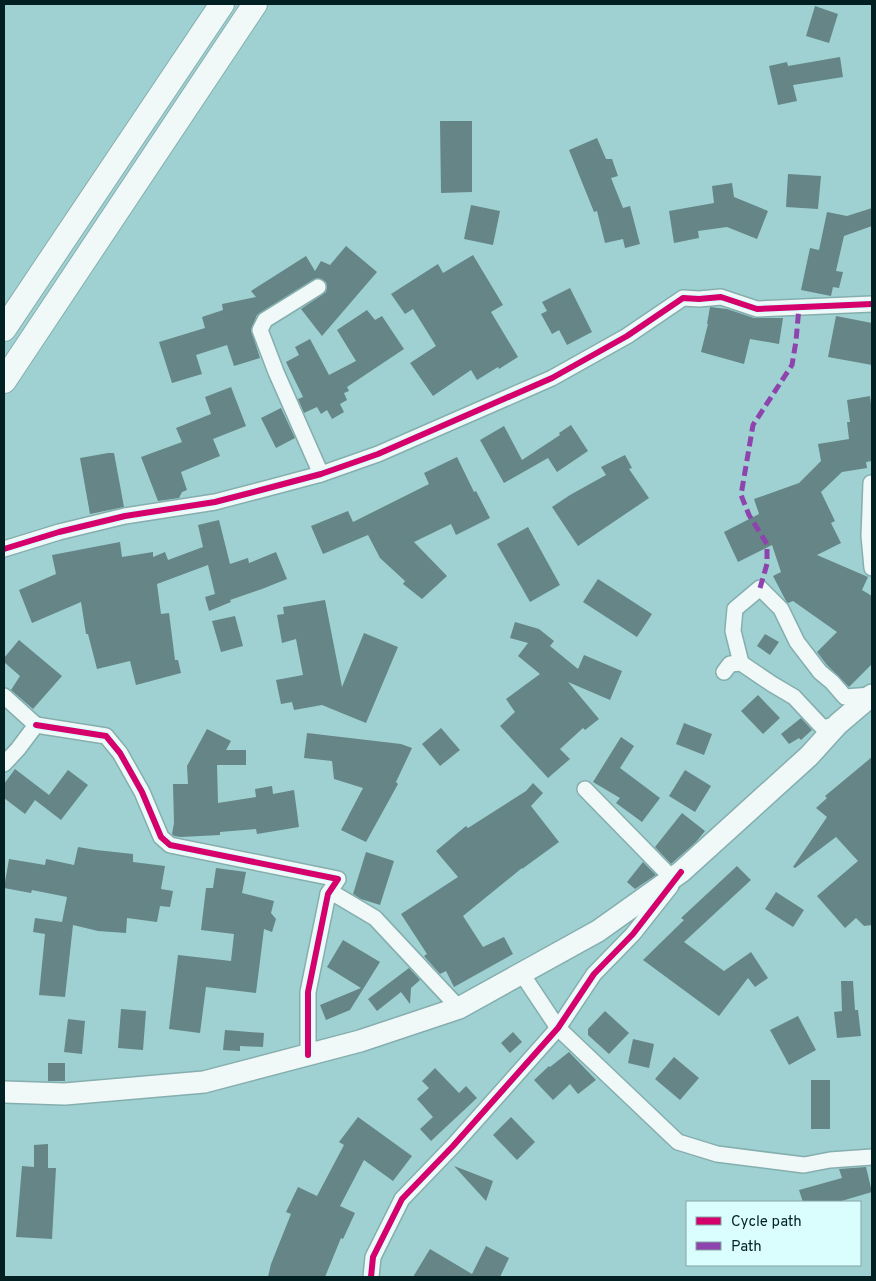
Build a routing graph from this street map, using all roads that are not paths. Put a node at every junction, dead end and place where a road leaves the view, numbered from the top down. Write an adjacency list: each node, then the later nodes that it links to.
1 (222, 4): 5 (main road)
2 (255, 4): 6 (main road)
3 (318, 287): 7 (street)
4 (872, 304): 7 (street)
5 (4, 329)
6 (4, 381)
7 (321, 474): 9 (street)
8 (872, 483): 10 (street)
9 (4, 549)
10 (872, 568)
11 (741, 663): 12 (street); 13 (street); 15 (street)
12 (724, 672)
13 (872, 695): 15 (main road)
14 (4, 696): 16 (street)
15 (838, 724): 19 (main road)
16 (36, 725): 17 (street); 20 (street)
17 (4, 764)
18 (584, 789): 19 (street)
19 (677, 875): 21 (main road); 23 (street)
20 (328, 894): 22 (street); 24 (street)
21 (522, 974): 22 (main road); 23 (street)
22 (459, 1008): 24 (main road)
23 (558, 1028): 26 (street); 27 (street)
24 (308, 1055): 25 (main road)
25 (4, 1092)
26 (872, 1157)
27 (371, 1277)

